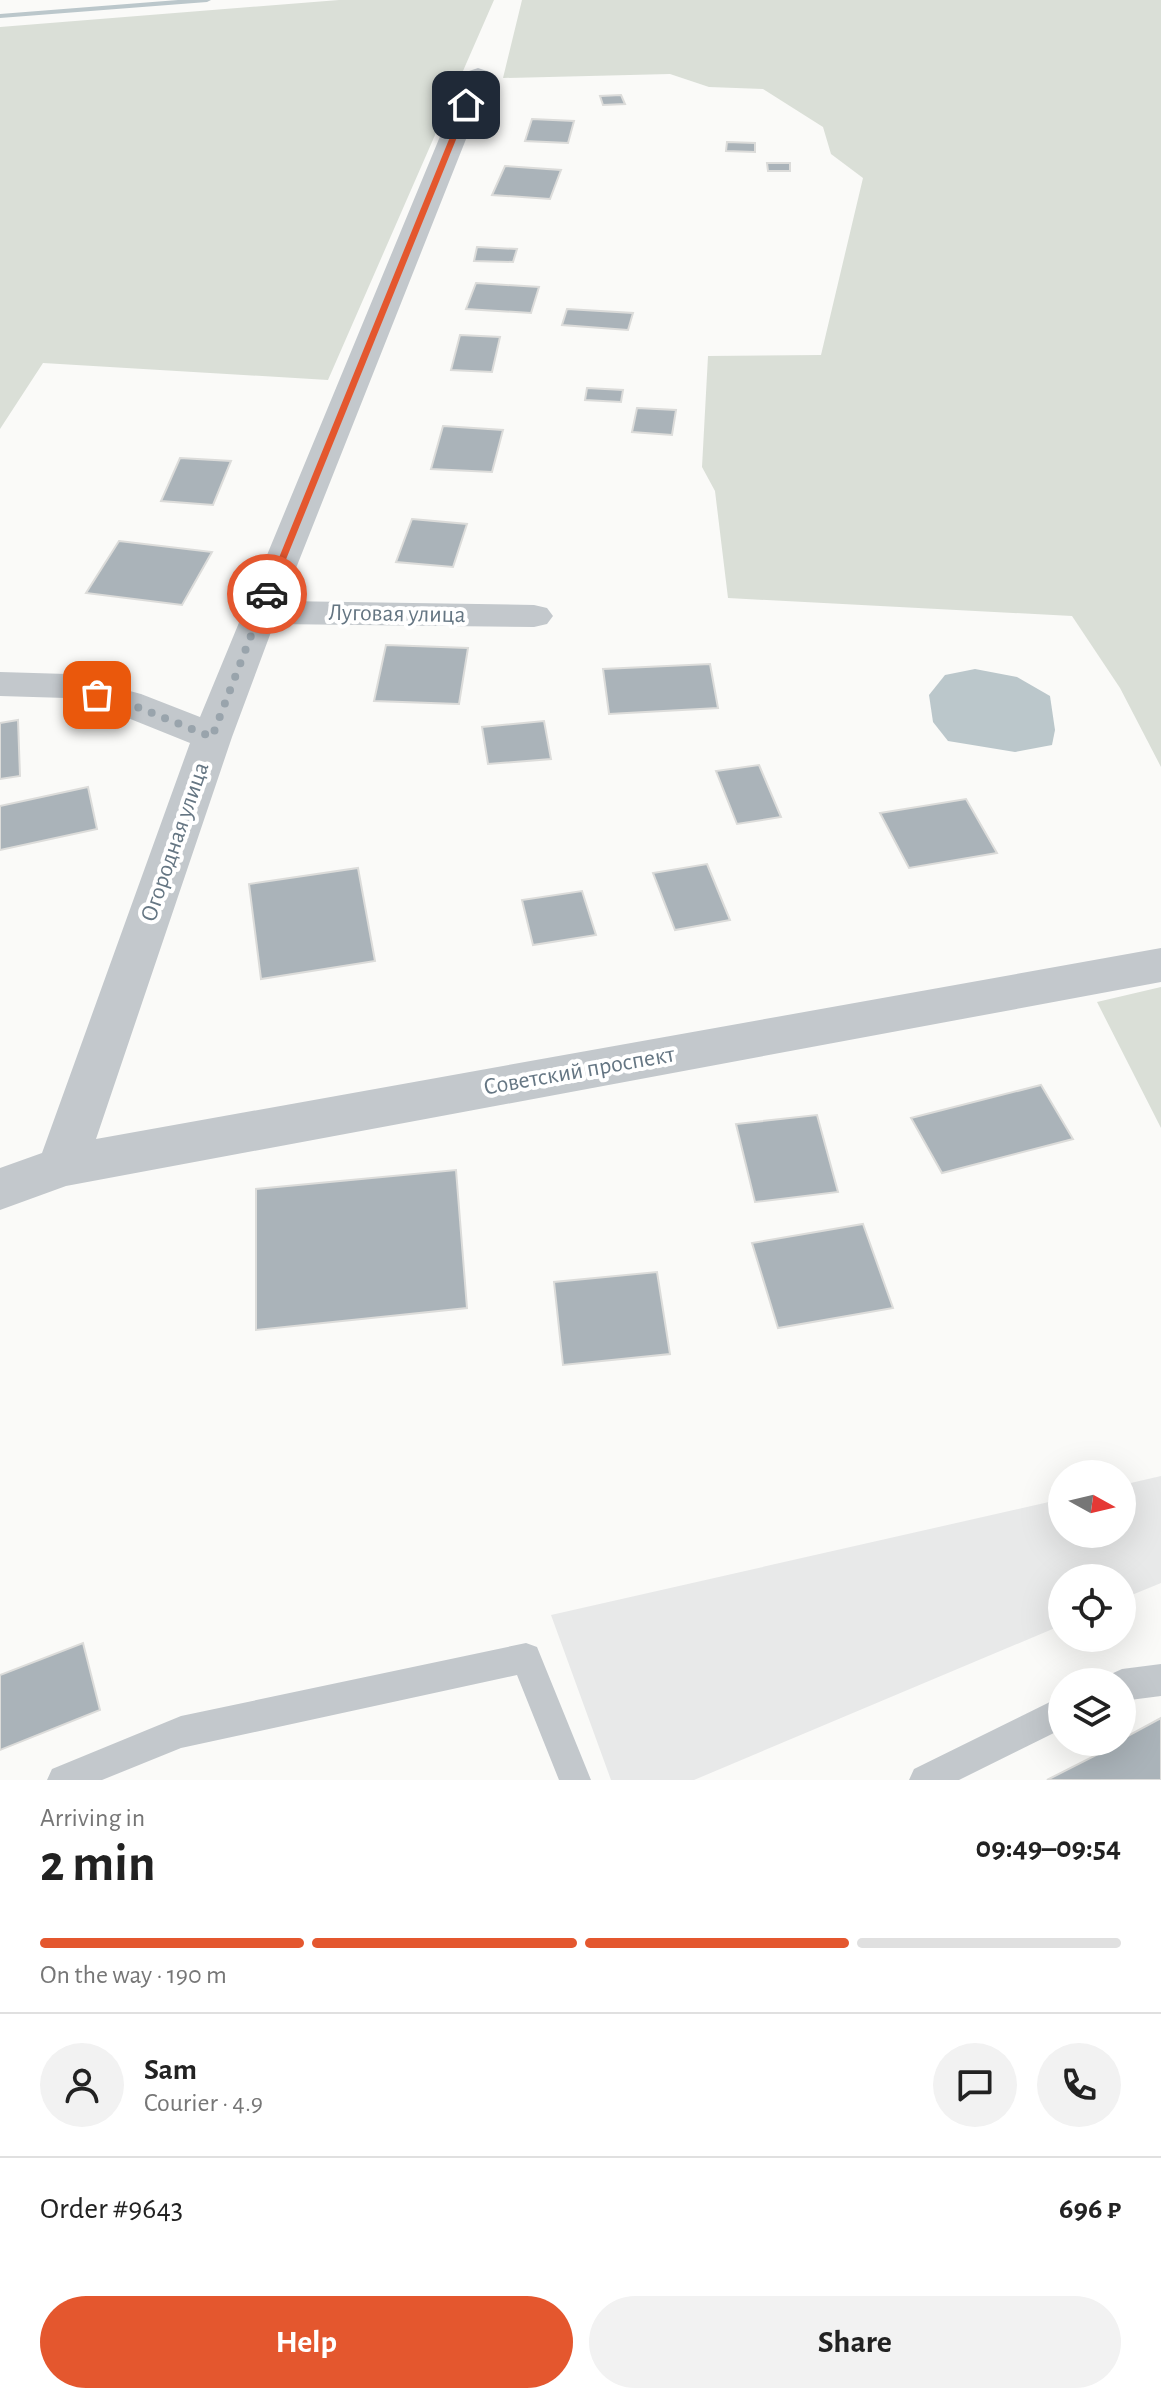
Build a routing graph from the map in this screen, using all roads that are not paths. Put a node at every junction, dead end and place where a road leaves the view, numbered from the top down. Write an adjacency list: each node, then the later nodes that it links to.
1 (478, 76): 2 (street, Огородная улица)
2 (260, 612): 3 (street, Луговая улица); 5 (street, Огородная улица)
3 (534, 616)
4 (0, 684): 5 (street)
5 (212, 737): 7 (street, Огородная улица)
6 (1161, 965): 7 (street, Советский проспект)
7 (62, 1166): 8 (street, Советский проспект)
8 (0, 1189)
9 (1161, 1680): 10 (lane)
10 (1136, 1683)
11 (1048, 1719): 14 (lane)
12 (63, 1780): 13 (lane)
13 (575, 1780)
14 (925, 1780)

